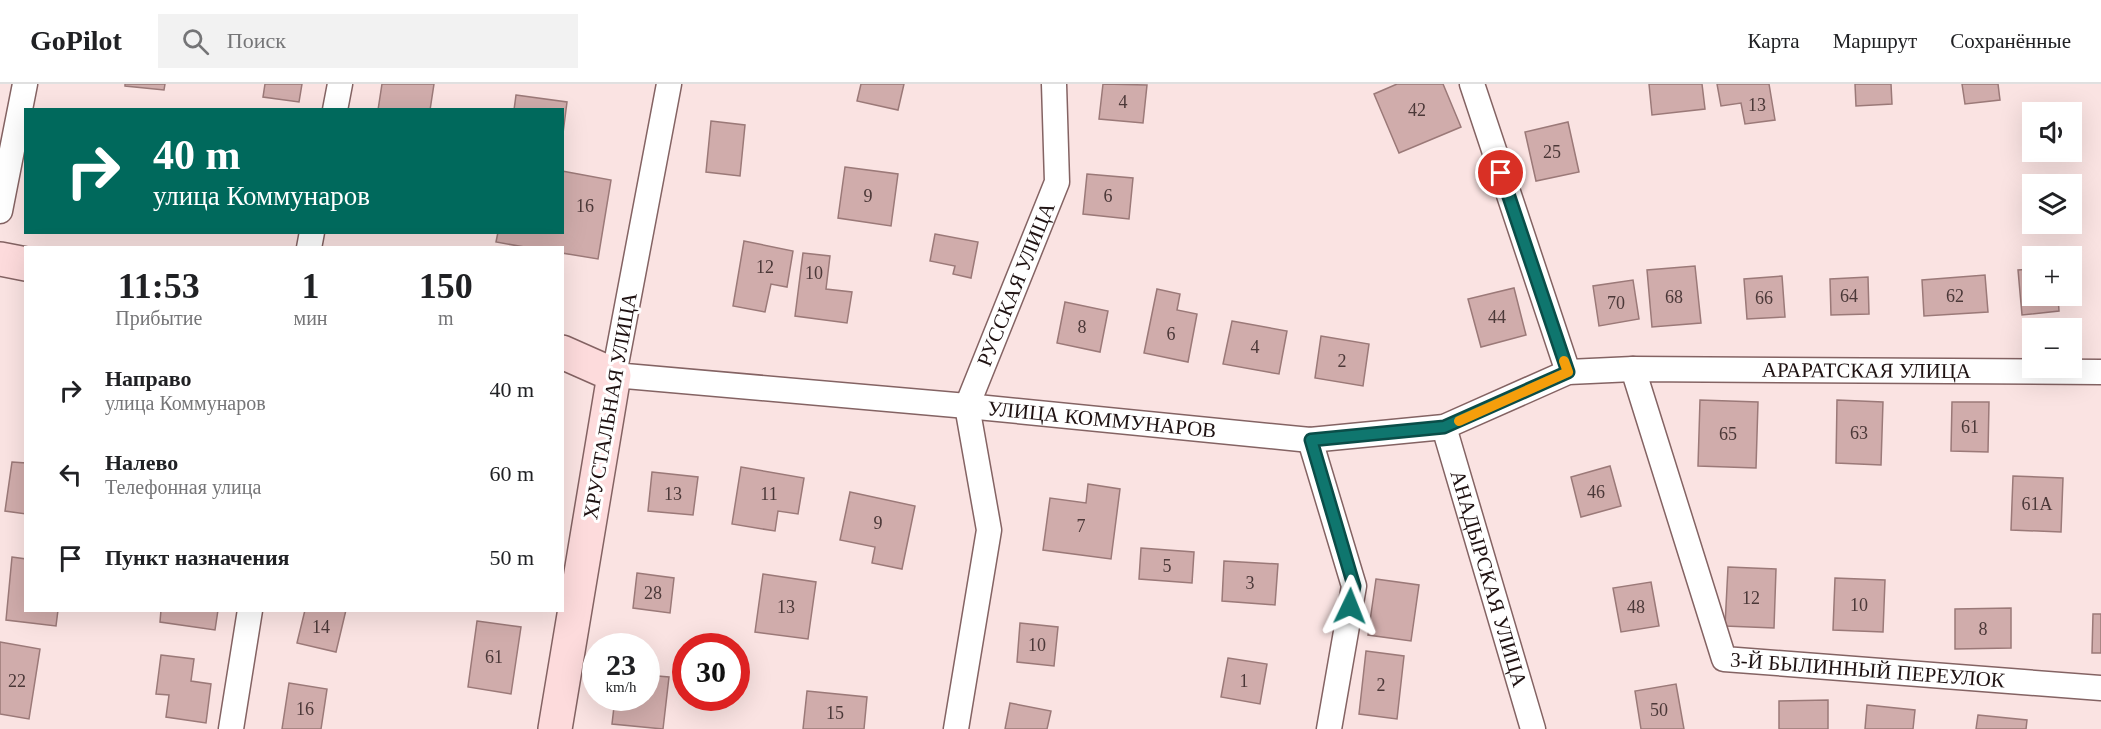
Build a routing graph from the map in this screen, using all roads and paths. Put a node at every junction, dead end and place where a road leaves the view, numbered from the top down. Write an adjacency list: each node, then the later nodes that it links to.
1 (25, 84): 7 (street)
2 (340, 84): 6 (street)
3 (669, 84): 14 (street, ХРУСТАЛЬНАЯ УЛИЦА)
4 (1054, 84): 15 (street, РУССКАЯ УЛИЦА)
5 (1472, 84): 12 (street)
6 (335, 108)
7 (0, 211)
8 (0, 259): 9 (street)
9 (24, 264)
10 (564, 353): 14 (street, УЛИЦА КОММУНАРОВ)
11 (1633, 369): 12 (street, УЛИЦА КОММУНАРОВ); 13 (street, АРАРАТСКАЯ УЛИЦА); 19 (street, 3-Й БЫЛИННЫЙ ПЕРЕУЛОК)
12 (1568, 372): 16 (street, УЛИЦА КОММУНАРОВ)
13 (2101, 372)
14 (614, 375): 15 (street, УЛИЦА КОММУНАРОВ); 21 (street, ХРУСТАЛЬНАЯ УЛИЦА)
15 (967, 406): 17 (street, УЛИЦА КОММУНАРОВ); 22 (street)
16 (1444, 427): 17 (street, УЛИЦА КОММУНАРОВ); 24 (street, АНАДЫРСКАЯ УЛИЦА)
17 (1311, 440): 23 (street)
18 (250, 612): 20 (street)
19 (2101, 688)
20 (231, 729)
21 (555, 729)
22 (956, 729)
23 (1329, 729)
24 (1533, 729)

